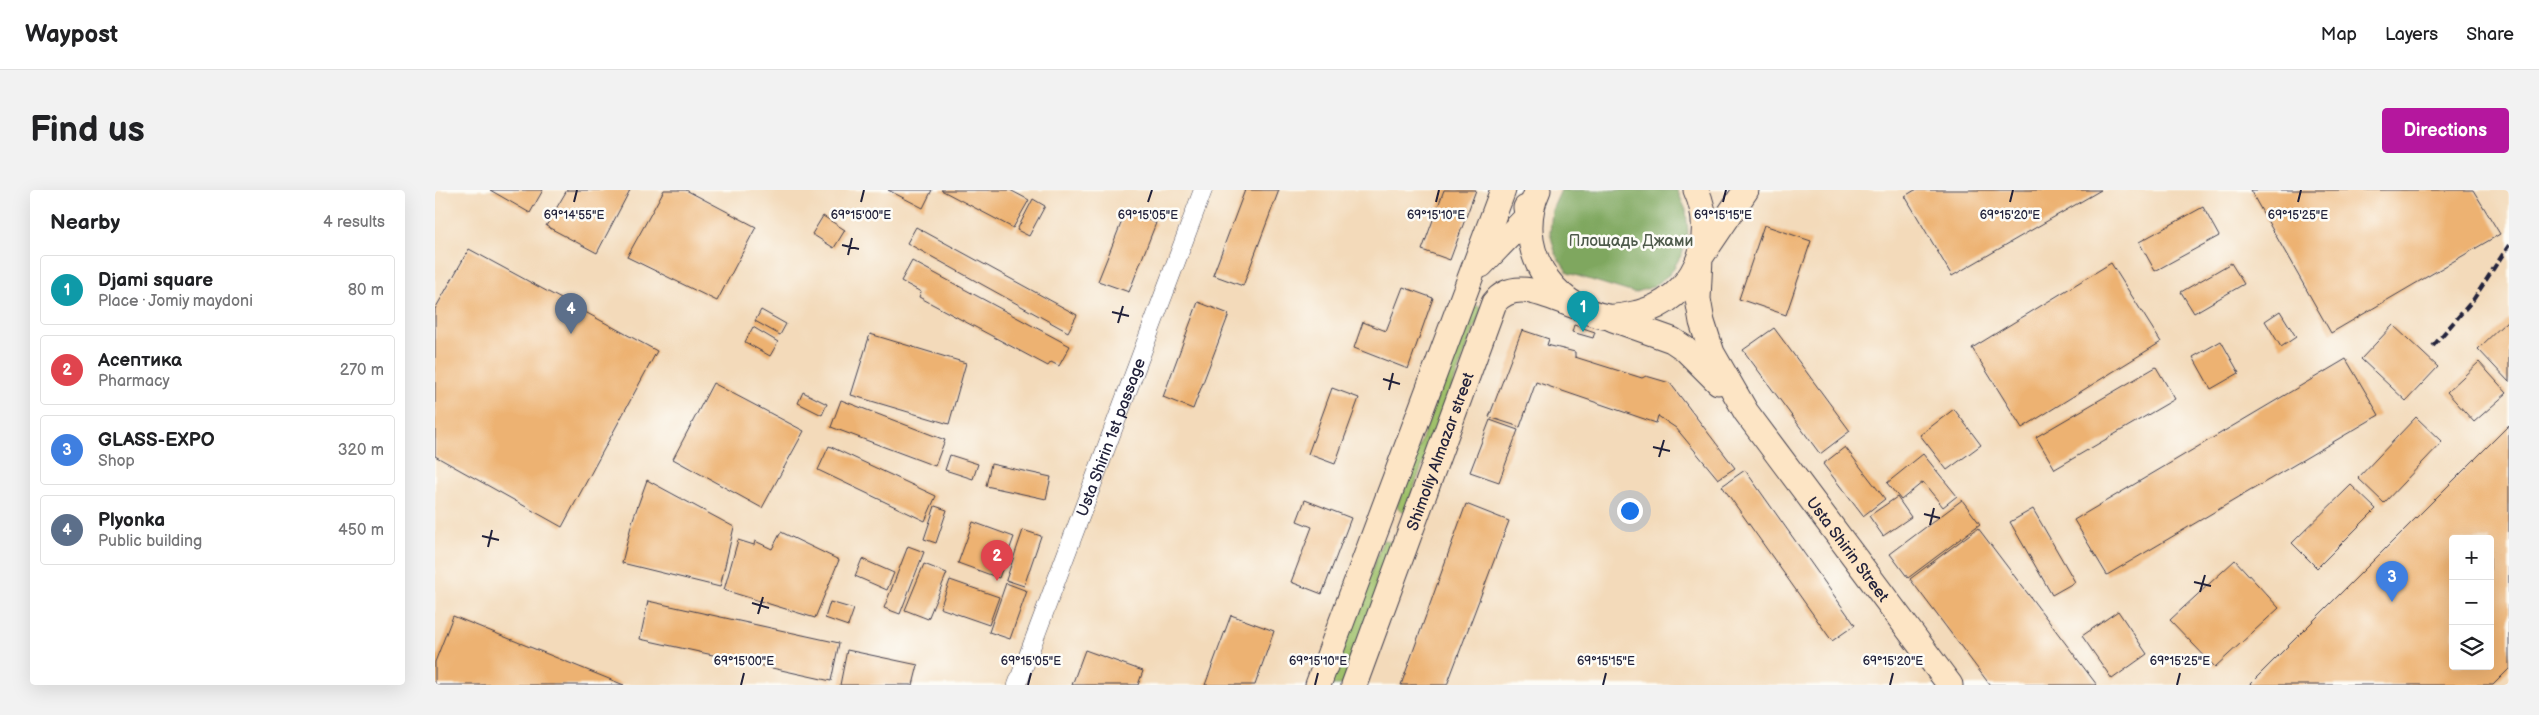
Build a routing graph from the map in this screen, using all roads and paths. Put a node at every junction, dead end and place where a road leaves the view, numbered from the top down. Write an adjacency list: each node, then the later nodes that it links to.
1 (1203, 190): 15 (street, Usta Shirin 1st passage)
2 (1503, 190): 9 (main road, Shimoliy Almazar street)
3 (1515, 190): 7 (main road)
4 (1538, 190): 7 (main road)
5 (1696, 190): 8 (main road)
6 (1746, 190): 8 (main road)
7 (1530, 214): 9 (main road, Shimoliy Almazar street); 10 (main road)
8 (1700, 258): 11 (main road); 12 (main road, Usta Shirin Street)
9 (1473, 274): 13 (main road, Shimoliy Almazar street)
10 (1578, 307): 11 (main road, Usta Shirin Street); 14 (main road, Shimoliy Almazar street)
11 (1609, 317): 12 (main road, Usta Shirin Street)
12 (1746, 412): 18 (main road, Usta Shirin Street)
13 (1380, 519): 14 (main road); 16 (main road, Shimoliy Almazar street)
14 (1411, 530): 17 (main road, Shimoliy Almazar street)
15 (1017, 685)
16 (1318, 685)
17 (1354, 685)
18 (1950, 685)

